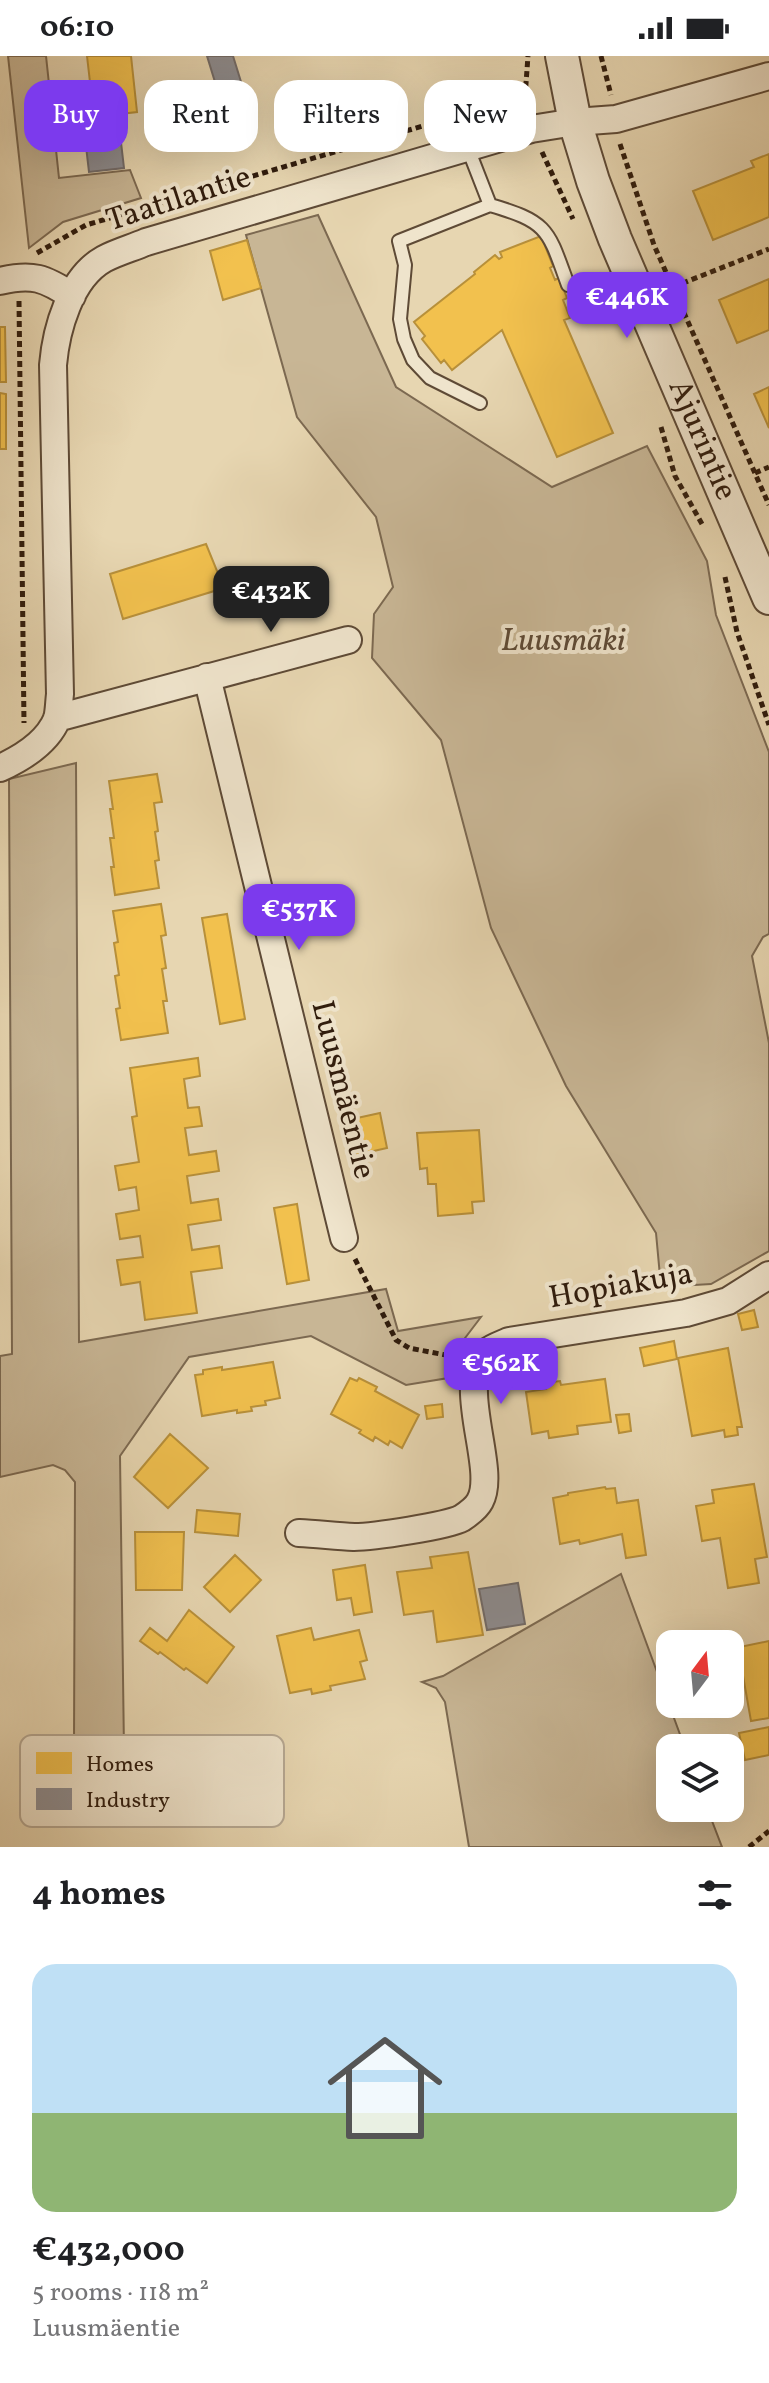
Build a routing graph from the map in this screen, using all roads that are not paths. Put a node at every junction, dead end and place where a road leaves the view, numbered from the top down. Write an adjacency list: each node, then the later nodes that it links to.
1 (562, 56): 3 (street, Ajurintie)
2 (769, 76): 3 (street, Taatilantie)
3 (575, 122): 4 (street, Taatilantie); 12 (street, Ajurintie)
4 (536, 128)
5 (447, 152): 10 (street, Taatilantie)
6 (469, 152): 7 (lane)
7 (490, 205): 9 (lane); 11 (lane)
8 (10, 278): 10 (street)
9 (568, 285)
10 (72, 296): 15 (street, Taatilantie)
11 (480, 403)
12 (769, 598)
13 (348, 640): 14 (street)
14 (207, 677): 15 (street); 17 (street, Luusmäentie)
15 (57, 718): 16 (street)
16 (0, 768)
17 (344, 1238)
18 (769, 1275): 19 (street, Hopiakuja)
19 (299, 1533)

